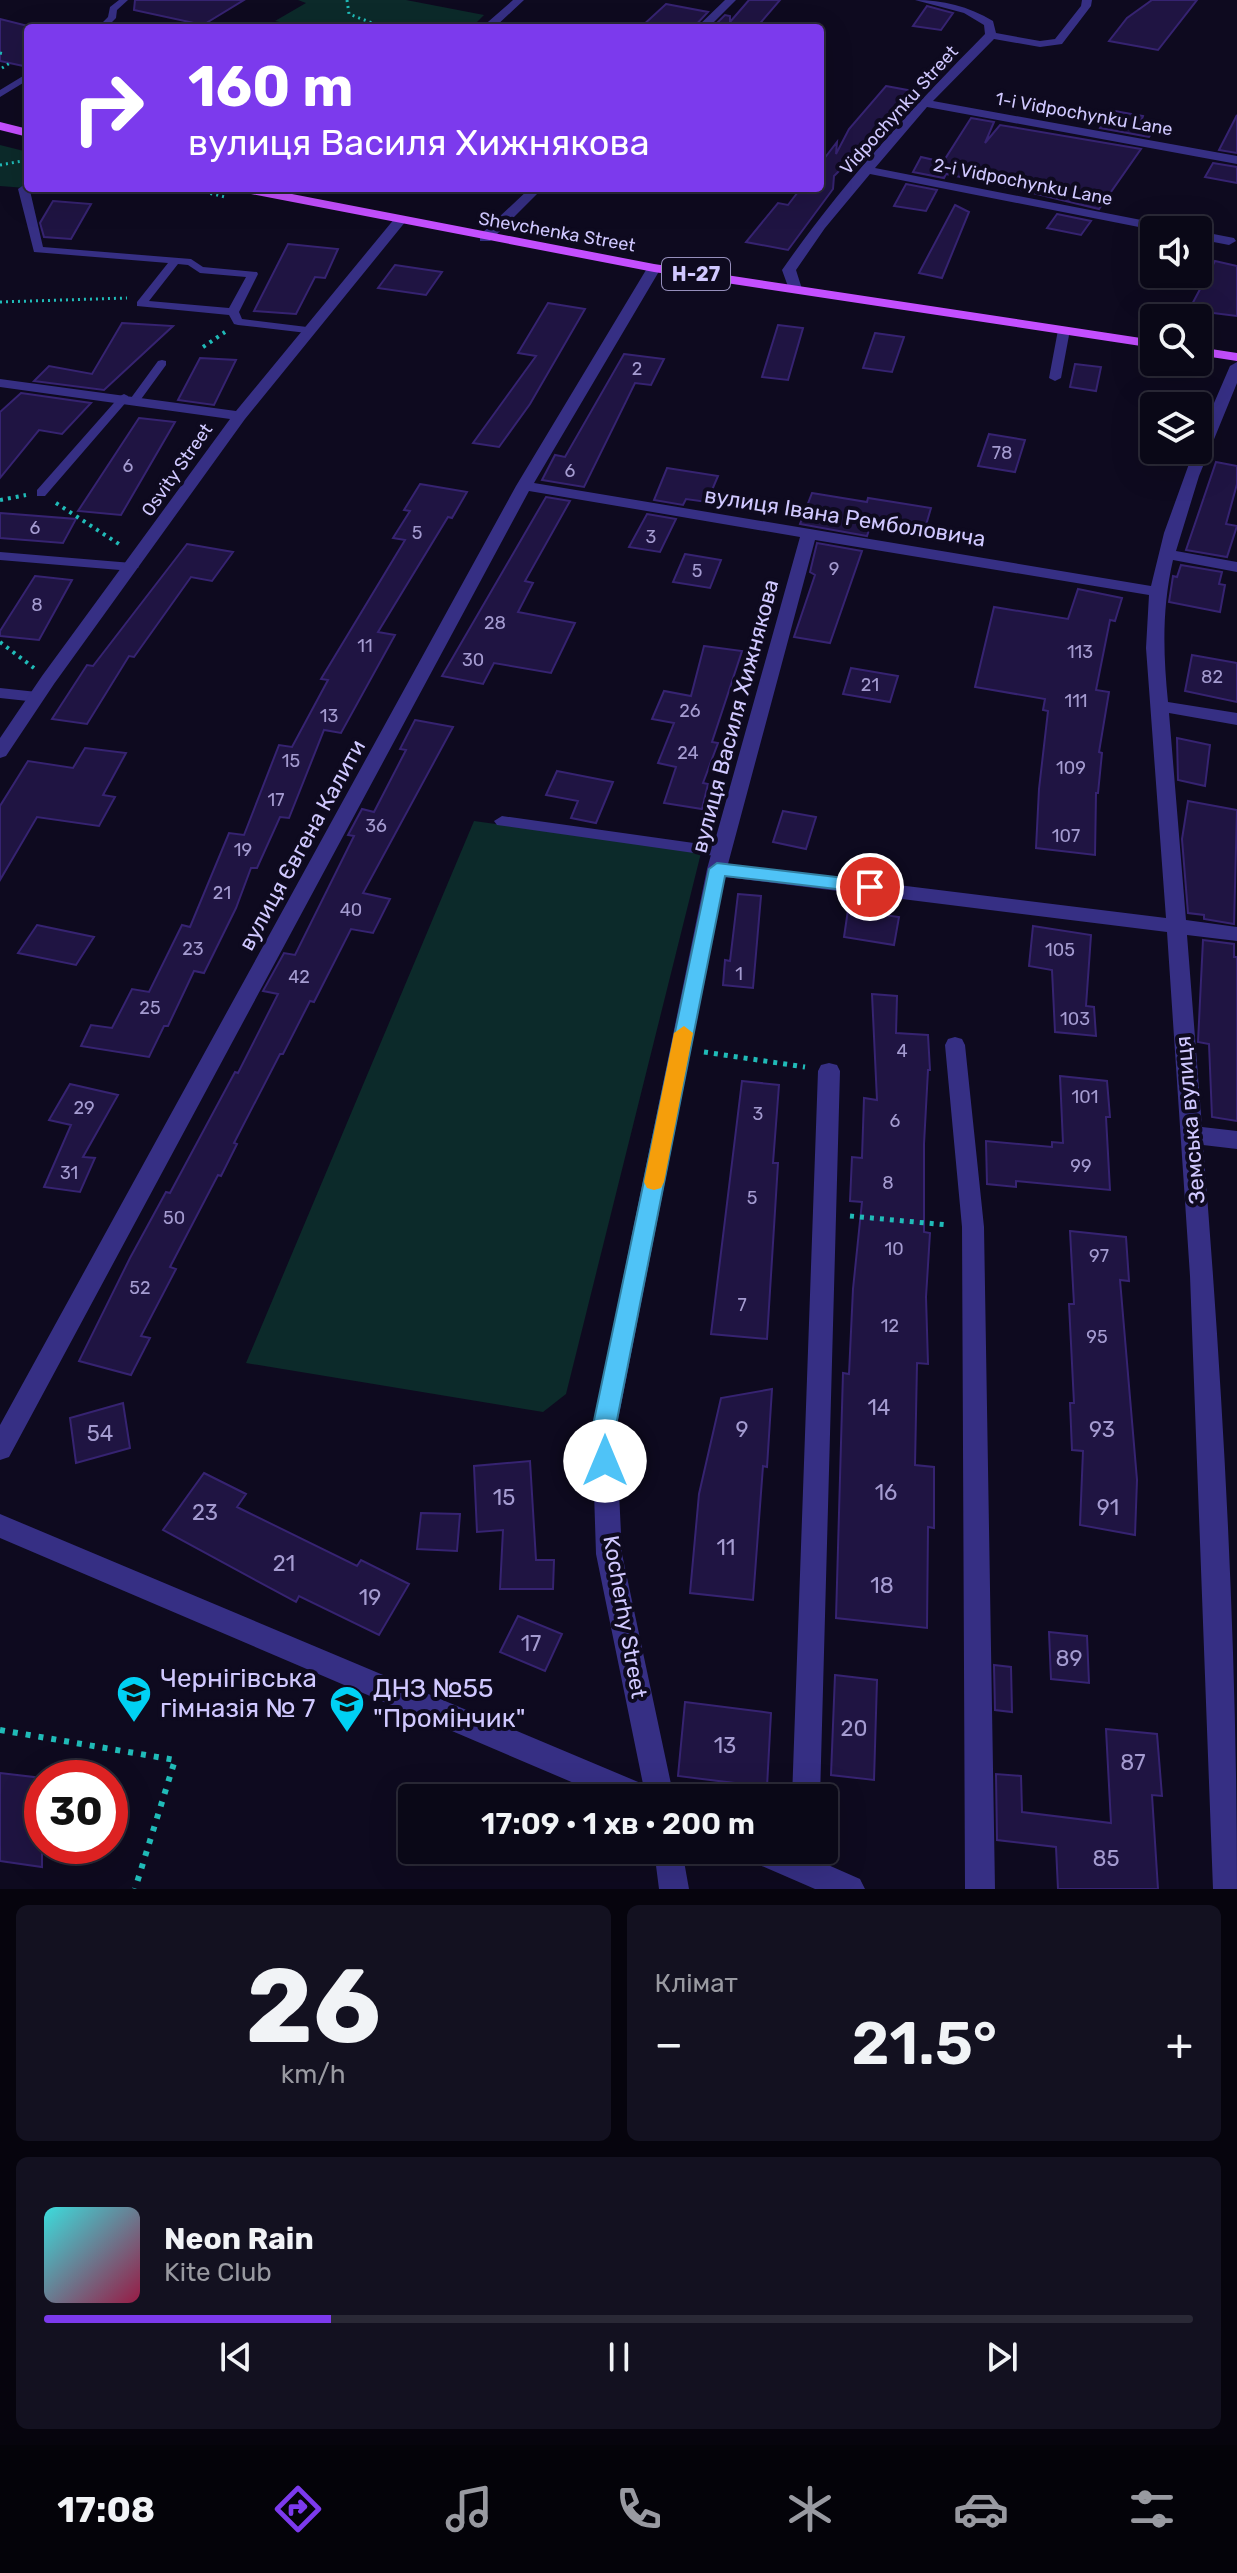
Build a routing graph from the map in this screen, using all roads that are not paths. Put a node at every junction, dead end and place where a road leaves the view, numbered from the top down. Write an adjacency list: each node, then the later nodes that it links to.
1 (124, 0): 6 (lane)
2 (519, 0): 7 (street)
3 (731, 0): 8 (street)
4 (920, 0): 9 (street)
5 (1087, 0): 9 (street)
6 (101, 24)
7 (492, 24)
8 (706, 24)
9 (991, 35): 12 (street, Vidpochynku Street)
10 (24, 79): 11 (lane)
11 (0, 94)
12 (924, 103): 15 (street, 1-i Vidpochynku Lane); 16 (street, Vidpochynku Street)
13 (0, 126): 14 (main road)
14 (24, 132)
15 (1237, 160)
16 (868, 170): 21 (street, 2-i Vidpochynku Lane); 27 (street, Vidpochynku Street)
17 (24, 188): 25 (lane)
18 (260, 192): 20 (main road, Shevchenka Street / Н-27)
19 (533, 192): 22 (street)
20 (400, 221): 22 (main road, Shevchenka Street / Н-27); 29 (street, Osvity Street)
21 (1140, 224)
22 (485, 238): 26 (main road, Shevchenka Street / Н-27)
23 (1212, 238): 24 (street)
24 (1229, 241)
25 (175, 261): 28 (lane); 28 (lane)
26 (654, 268): 27 (main road, Shevchenka Street / Н-27); 40 (street, вулиця Євгена Калити)
27 (795, 289): 30 (main road, Shevchenka Street / Н-27)
28 (236, 317): 29 (lane)
29 (307, 330): 39 (street, Osvity Street)
30 (1064, 330): 31 (main road, Shevchenka Street / Н-27); 36 (lane)
31 (1140, 342)
32 (1212, 353): 33 (main road)
33 (1237, 357)
34 (162, 363): 38 (lane)
35 (1237, 366): 43 (street, Земська вулиця)
36 (1055, 378)
37 (0, 383): 38 (street)
38 (129, 399): 39 (street); 41 (lane)
39 (240, 416): 45 (street, Osvity Street)
40 (524, 486): 42 (street, вулиця Івана Ремболовича); 61 (street, вулиця Євгена Калити)
41 (41, 493)
42 (809, 534): 47 (street, вулиця Івана Ремболовича); 54 (street, вулиця Василя Хижнякова)
43 (1168, 554): 46 (street); 47 (street, Земська вулиця)
44 (1, 557): 45 (lane)
45 (135, 562): 49 (street, Osvity Street)
46 (1237, 567)
47 (1158, 592): 50 (street, Земська вулиця)
48 (0, 693): 49 (lane)
49 (37, 697): 52 (street, Osvity Street)
50 (1160, 706): 51 (street); 55 (street, Земська вулиця)
51 (1237, 719)
52 (0, 752)
53 (502, 821): 54 (lane)
54 (720, 860): 55 (street, вулиця Василя Хижнякова); 64 (street, Kocherhy Street)
55 (1174, 924): 56 (street, вулиця Василя Хижнякова); 59 (street, Земська вулиця)
56 (1237, 934)
57 (955, 1045): 70 (street)
58 (829, 1071): 65 (street)
59 (1191, 1135): 60 (street); 71 (street, Земська вулиця)
60 (1237, 1140)
61 (0, 1449)
62 (0, 1526): 63 (street)
63 (609, 1784)
64 (657, 1784)
65 (806, 1784)
66 (670, 1864): 68 (street)
67 (810, 1864): 69 (street)
68 (674, 1889)
69 (850, 1889)
70 (980, 1889)
71 (1228, 1889)

